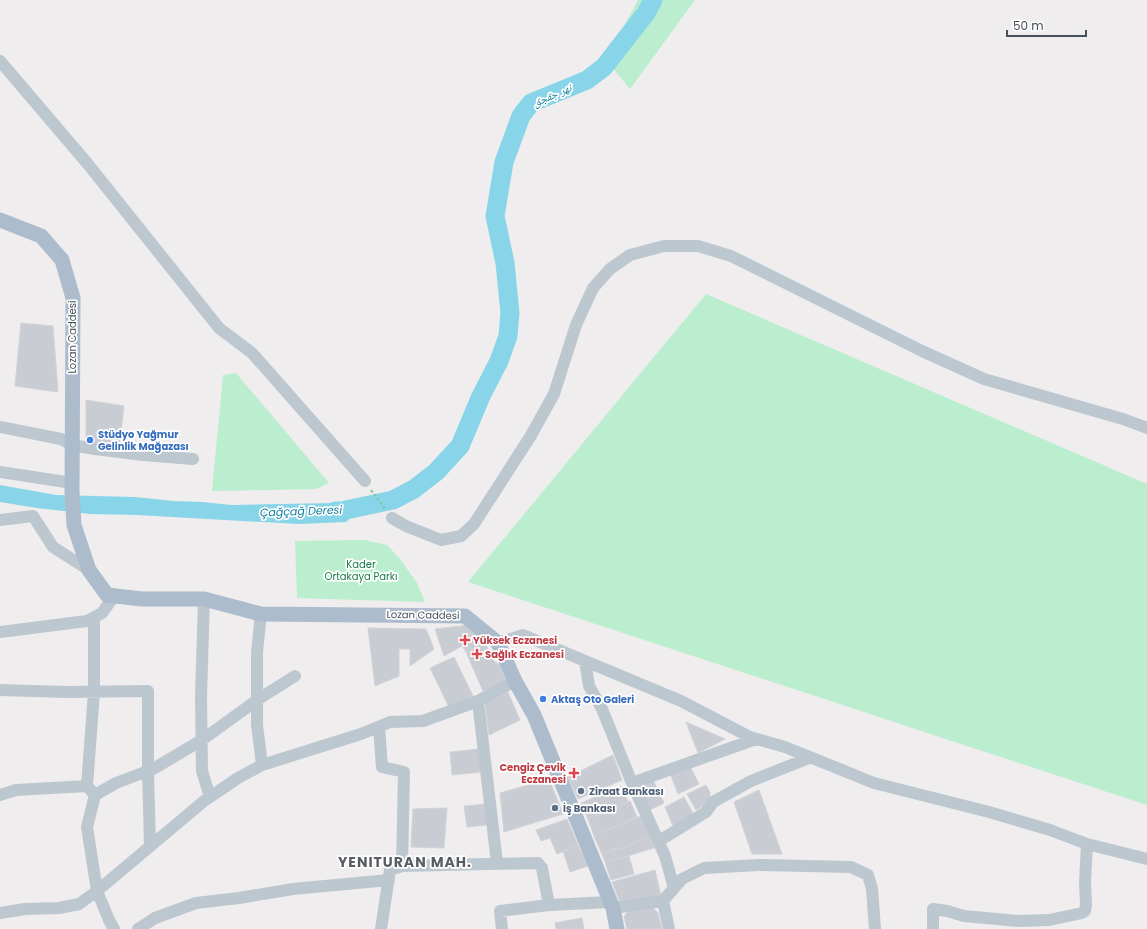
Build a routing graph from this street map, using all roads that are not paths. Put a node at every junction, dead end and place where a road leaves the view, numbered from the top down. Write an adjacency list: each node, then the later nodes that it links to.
1 (0, 61): 8 (street)
2 (0, 220): 5 (main road, Lozan Caddesi)
3 (0, 426): 5 (street)
4 (1147, 428): 10 (street)
5 (72, 445): 6 (street); 9 (main road, Lozan Caddesi)
6 (193, 459)
7 (0, 472): 9 (street)
8 (365, 481)
9 (72, 488): 12 (main road, Lozan Caddesi)
10 (392, 518)
11 (1, 519): 12 (street)
12 (89, 570): 13 (main road, Lozan Caddesi)
13 (115, 596): 14 (main road, Lozan Caddesi); 16 (street)
14 (204, 599): 15 (main road, Lozan Caddesi); 28 (street)
15 (260, 614): 18 (main road, Lozan Caddesi); 24 (street)
16 (94, 618): 17 (street); 23 (street)
17 (0, 632)
18 (498, 643): 19 (street); 21 (main road, Lozan Caddesi)
19 (585, 661): 27 (street); 32 (street)
20 (295, 676): 24 (street)
21 (515, 681): 25 (street); 47 (main road, Lozan Caddesi)
22 (0, 690): 23 (street)
23 (94, 692): 31 (street); 33 (street)
24 (257, 700): 28 (street); 30 (street)
25 (478, 700): 26 (street); 40 (street)
26 (379, 727): 30 (street); 41 (street)
27 (756, 739): 29 (street); 32 (street)
28 (202, 740): 31 (street); 35 (street)
29 (809, 758): 36 (street); 37 (street)
30 (262, 765): 35 (street)
31 (148, 771): 33 (street); 38 (street)
32 (632, 782): 36 (street)
33 (91, 791): 34 (street); 44 (street)
34 (0, 795)
35 (210, 797): 38 (street)
36 (659, 841): 43 (street)
37 (1087, 844): 39 (street); 56 (street)
38 (150, 846): 44 (street)
39 (1147, 859)
40 (497, 863): 41 (street); 46 (street)
41 (402, 866): 42 (street)
42 (389, 880): 50 (street); 51 (street)
43 (674, 888): 45 (street); 55 (street)
44 (97, 890): 48 (street); 49 (street)
45 (663, 901): 47 (street); 54 (street)
46 (549, 905): 47 (street); 52 (street)
47 (611, 905): 53 (main road, Lozan Caddesi)
48 (0, 913)
49 (114, 929)
50 (138, 929)
51 (381, 929)
52 (502, 929)
53 (617, 929)
54 (669, 929)
55 (875, 929)
56 (933, 929)

